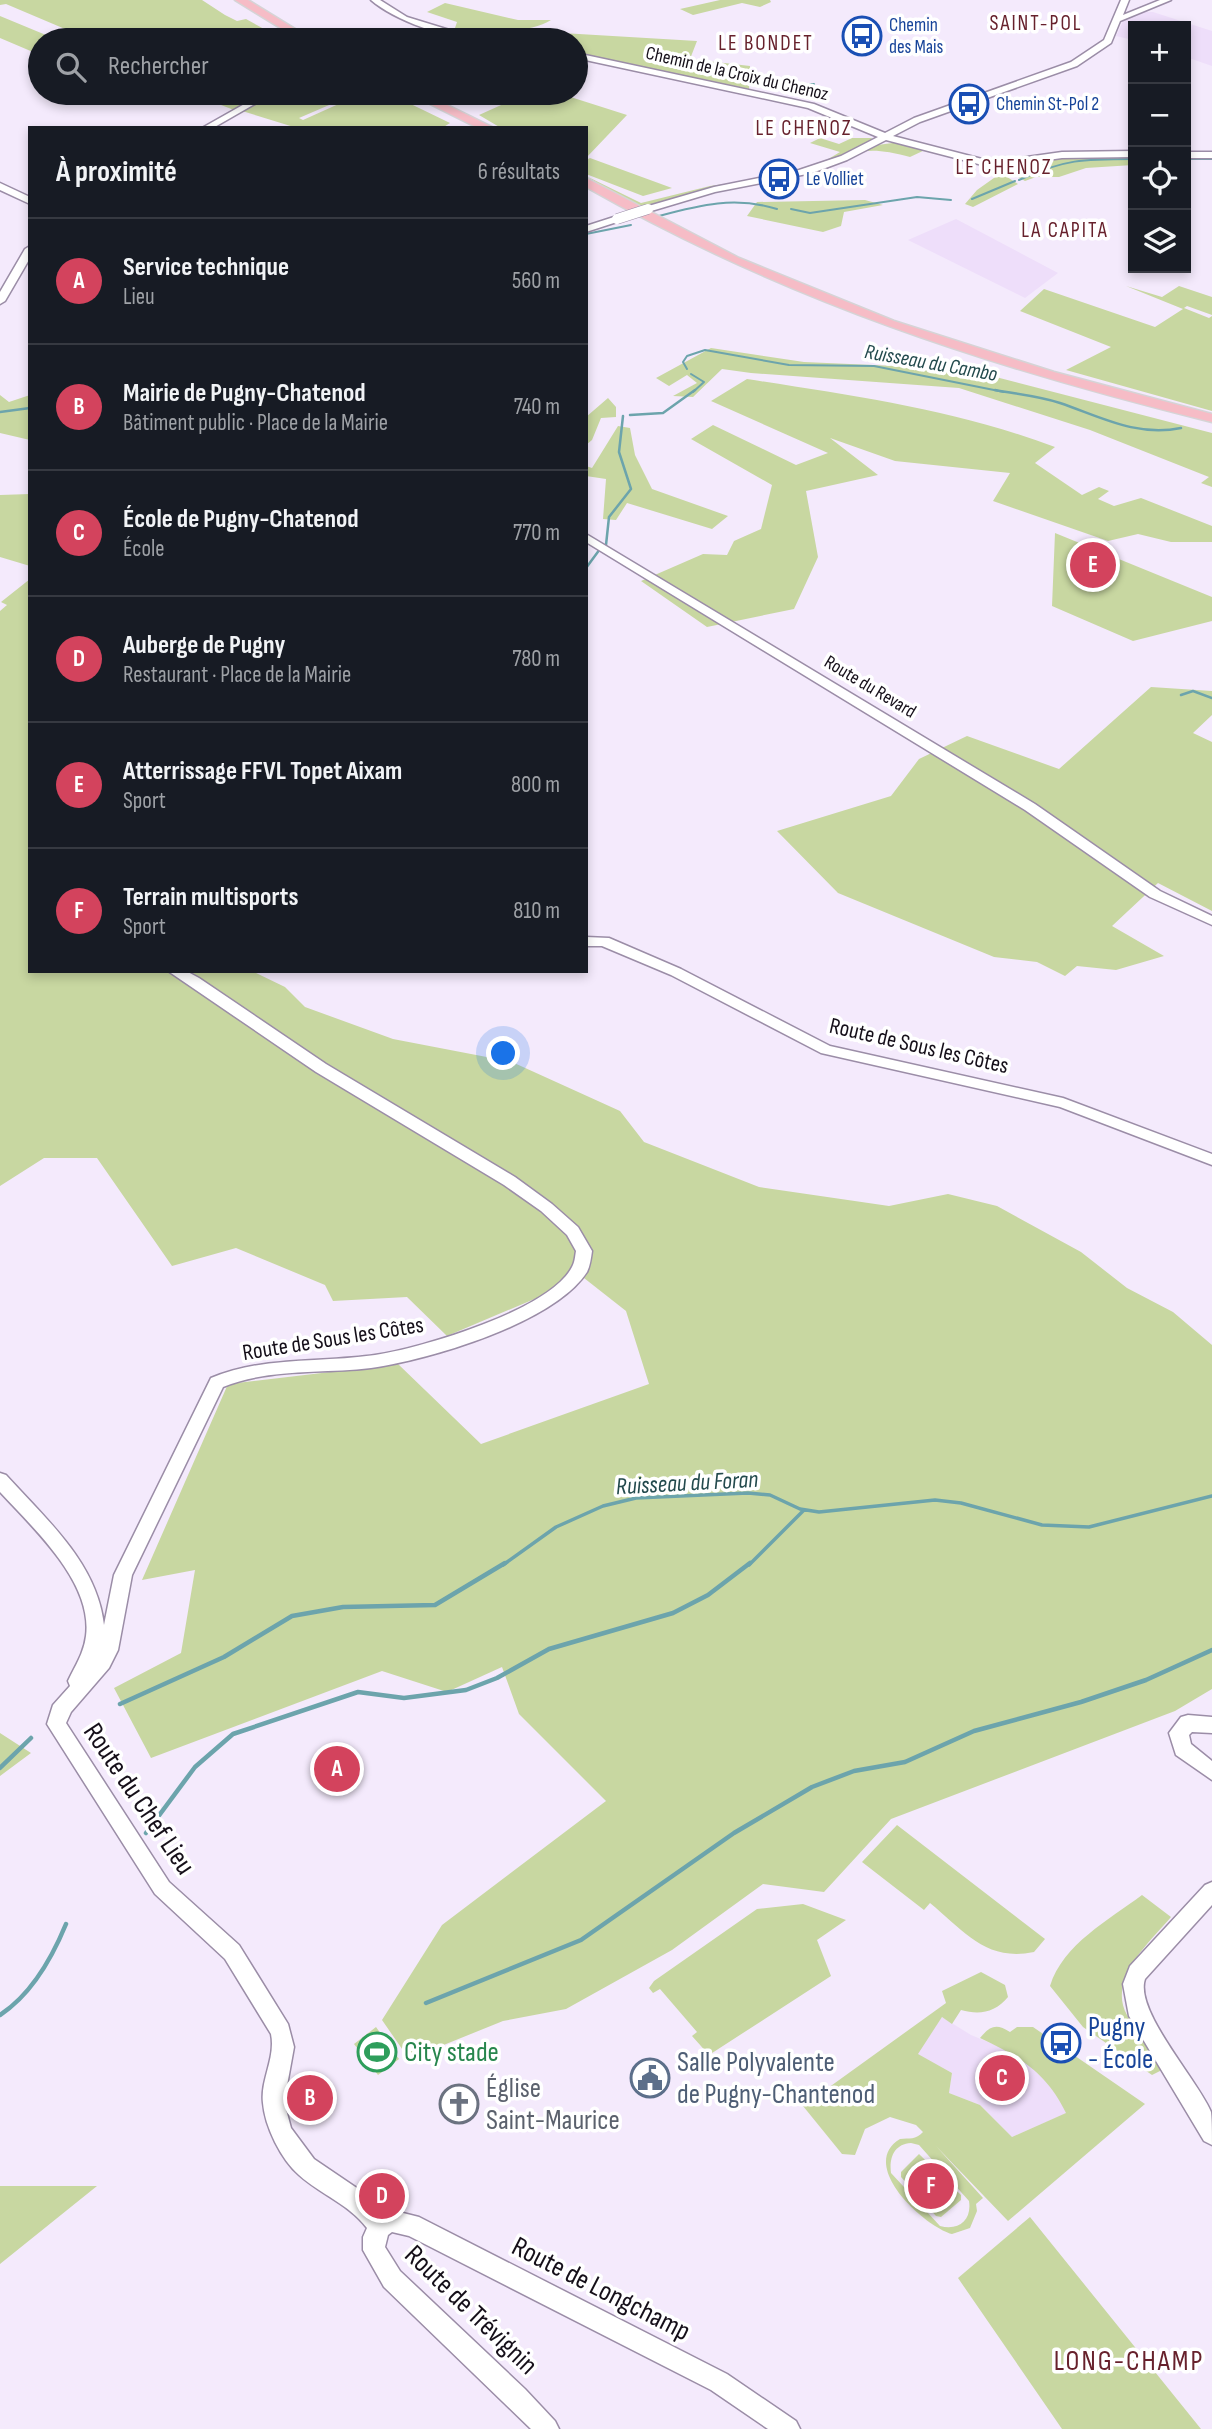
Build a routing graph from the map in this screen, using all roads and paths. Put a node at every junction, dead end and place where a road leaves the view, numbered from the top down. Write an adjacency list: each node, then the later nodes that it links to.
1 (228, 0): 7 (highway)
2 (240, 0): 8 (highway)
3 (375, 0): 9 (street)
4 (1125, 0): 6 (street)
5 (1167, 0): 6 (street)
6 (1119, 22): 17 (street)
7 (274, 28)
8 (287, 28)
9 (436, 28)
10 (588, 59): 17 (street, Chemin de la Croix du Chenoz)
11 (248, 105): 14 (street)
12 (424, 105): 15 (highway)
13 (439, 105): 16 (highway)
14 (210, 126)
15 (469, 126)
16 (484, 126)
17 (887, 137): 18 (street); 25 (street, bridge)
18 (1128, 154)
19 (1191, 155): 20 (street)
20 (1212, 155)
21 (588, 183): 28 (highway)
22 (0, 186): 24 (street)
23 (588, 191): 29 (highway)
24 (28, 200)
25 (588, 227)
26 (28, 253): 27 (street)
27 (0, 302)
28 (1212, 418)
29 (1212, 425)
30 (588, 538): 31 (street, Route du Revard)
31 (1128, 878): 32 (street, Route du Revard); 33 (street, Route du Revard)
32 (1212, 921)
33 (1212, 928)
34 (588, 942): 36 (street, Route de Sous les Côtes)
35 (178, 973): 38 (street, Route de Sous les Côtes)
36 (1212, 1160)
37 (0, 1480): 38 (street)
38 (61, 1711): 43 (street, Route du Chef Lieu)
39 (1212, 1725): 40 (street)
40 (1212, 1772)
41 (1212, 1891): 42 (street)
42 (1212, 2134)
43 (380, 2227): 44 (street, Route de Trévignin); 45 (street, Route de Longchamp)
44 (547, 2429)
45 (788, 2429)

